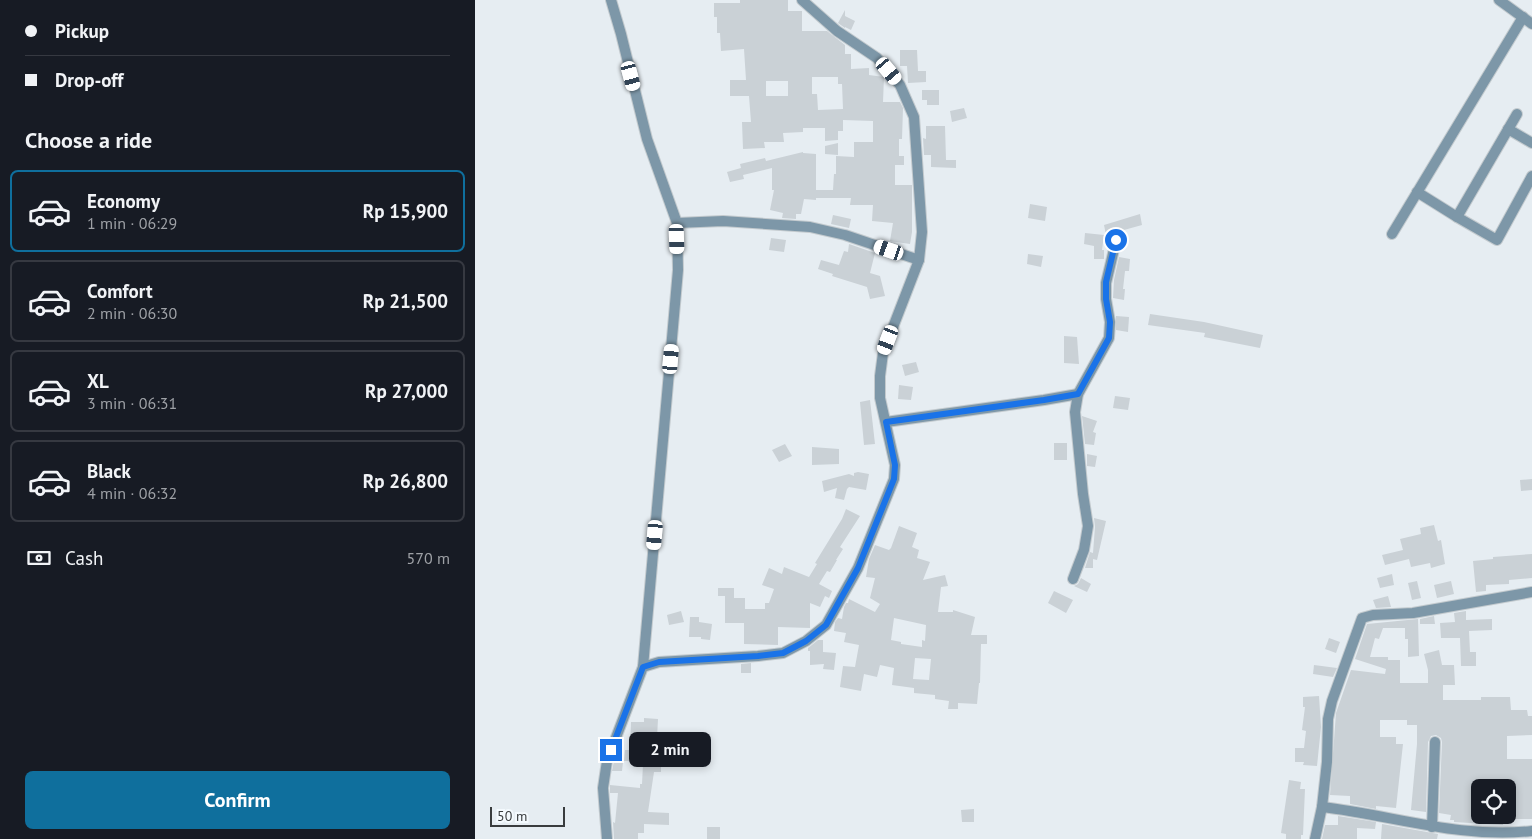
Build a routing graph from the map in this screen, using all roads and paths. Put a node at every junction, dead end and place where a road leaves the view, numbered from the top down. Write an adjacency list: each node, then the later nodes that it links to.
1 (611, 0): 11 (street)
2 (802, 0): 14 (street)
3 (1499, 0): 4 (street)
4 (1528, 20): 9 (street)
5 (1517, 114): 6 (street)
6 (1508, 128): 7 (street); 10 (street)
7 (1532, 143)
8 (1532, 176): 10 (street)
9 (1417, 192): 10 (street); 12 (street)
10 (1457, 217)
11 (677, 223): 14 (street); 19 (street)
12 (1392, 234)
13 (1116, 240): 15 (street)
14 (919, 260): 16 (street)
15 (1078, 394): 16 (street); 17 (street)
16 (886, 422): 19 (street)
17 (1073, 579)
18 (1532, 592): 21 (street)
19 (643, 667): 25 (street)
20 (1435, 742): 22 (street)
21 (1322, 807): 22 (street); 26 (street)
22 (1432, 827): 24 (street)
23 (1532, 831): 24 (street)
24 (1455, 834)
25 (607, 839)
26 (1315, 839)

